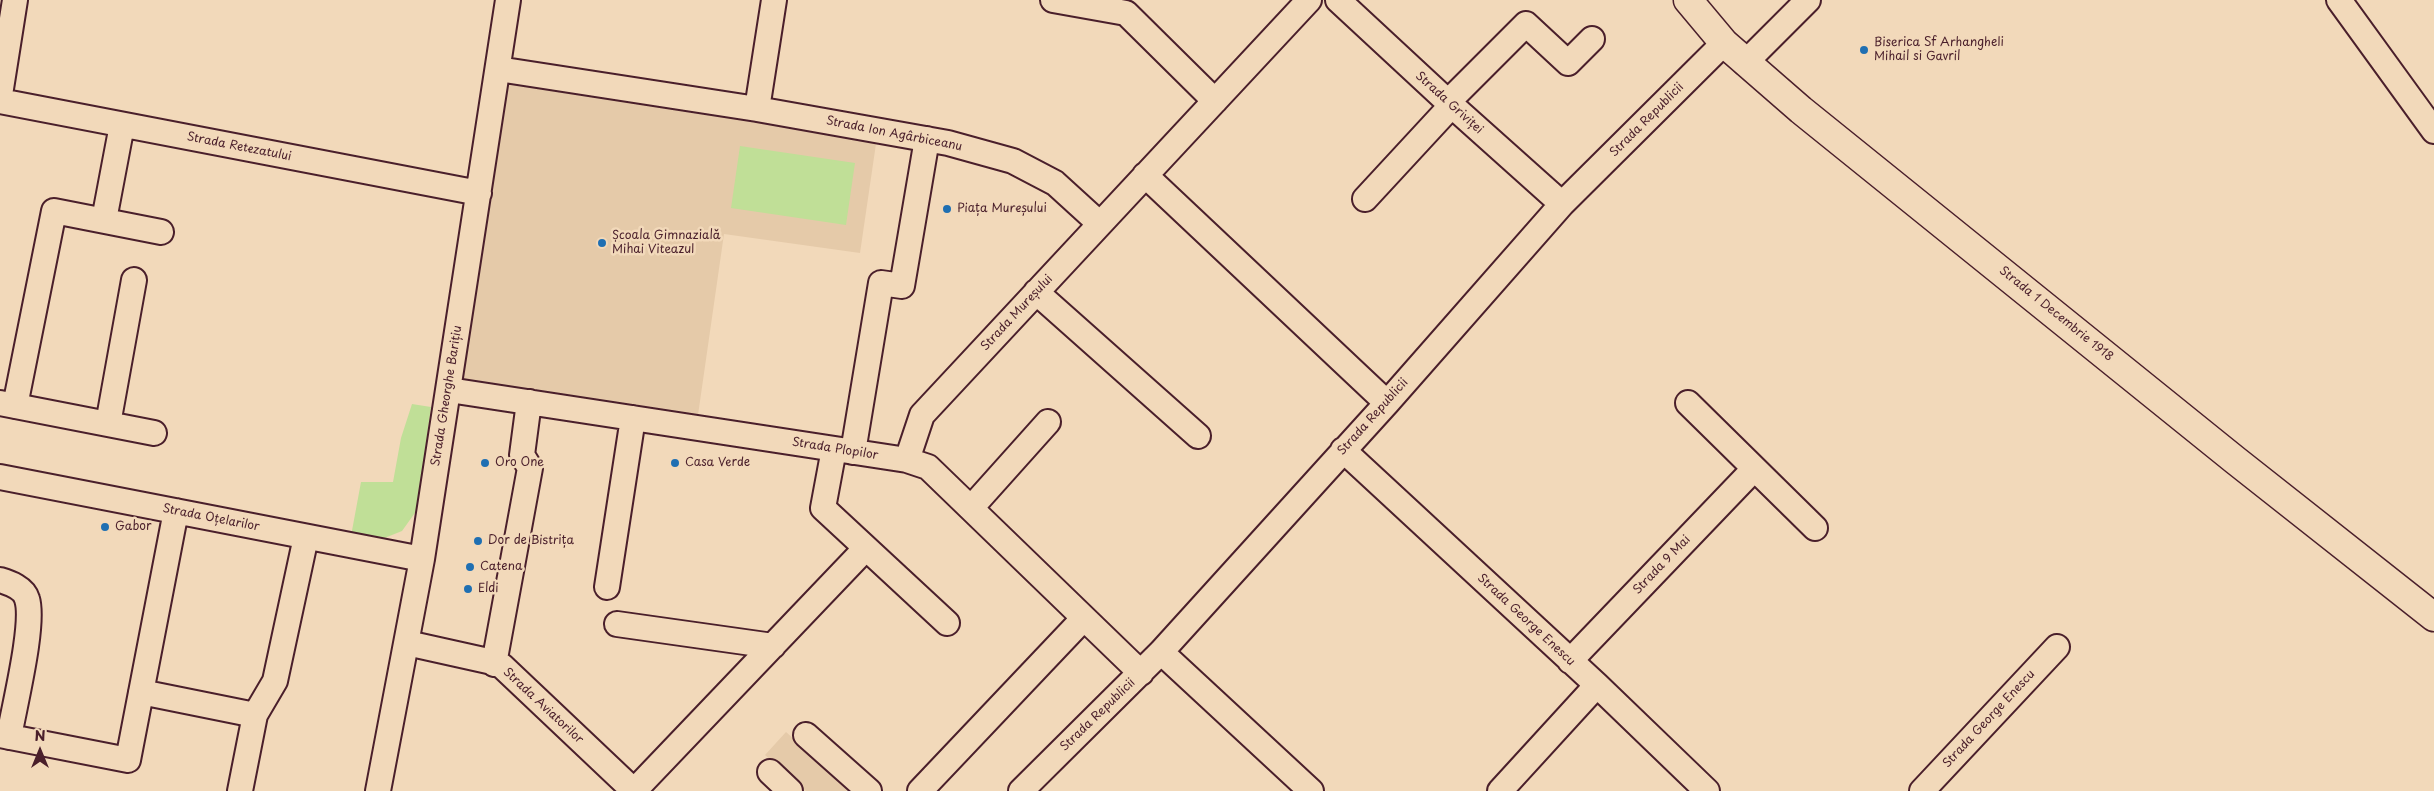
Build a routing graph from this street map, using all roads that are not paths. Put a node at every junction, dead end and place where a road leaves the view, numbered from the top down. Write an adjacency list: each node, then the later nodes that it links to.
1 (15, 0): 14 (street)
2 (508, 0): 13 (street, Strada Gheorghe Barițiu)
3 (774, 0): 18 (street)
4 (1309, 0): 16 (street, Strada Mureșului)
5 (1338, 0): 17 (street, Strada Griviței)
6 (1688, 0): 11 (main road, Strada 1 Decembrie 1918)
7 (1808, 0): 12 (street)
8 (2339, 0): 20 (street)
9 (1060, 1): 16 (street)
10 (1592, 39): 17 (street)
11 (1724, 43): 12 (main road, Strada 1 Decembrie 1918); 25 (street, Strada Republicii)
12 (1745, 63): 54 (main road, Strada 1 Decembrie 1918)
13 (498, 69): 18 (street, Strada Ion Agârbiceanu); 23 (street, Strada Gheorghe Barițiu)
14 (0, 95)
15 (0, 101): 19 (street, Strada Retezatului)
16 (1215, 101): 22 (street, Strada Mureșului)
17 (1449, 104): 24 (street); 25 (street, Strada Griviței)
18 (757, 108): 21 (street, Strada Ion Agârbiceanu)
19 (122, 124): 23 (street, Strada Retezatului); 26 (street)
20 (2434, 131)
21 (927, 139): 27 (street, Strada Ion Agârbiceanu); 42 (street)
22 (1145, 175): 27 (street, Strada Mureșului); 33 (street)
23 (479, 193): 31 (street, Strada Gheorghe Barițiu)
24 (1365, 199)
25 (1562, 204): 33 (street, Strada Republicii)
26 (104, 220): 28 (street); 35 (street)
27 (1100, 224): 30 (street, Strada Mureșului)
28 (161, 232)
29 (134, 280): 38 (street)
30 (1036, 292): 40 (street); 43 (street, Strada Mureșului)
31 (449, 390): 32 (street, Strada Plopilor); 51 (street, Strada Gheorghe Barițiu)
32 (529, 402): 36 (street, Strada Plopilor); 63 (street)
33 (1386, 403): 41 (street, Strada Republicii)
34 (1688, 403): 44 (street)
35 (7, 404): 38 (street)
36 (633, 418): 42 (street, Strada Plopilor); 53 (street)
37 (1048, 422): 46 (street)
38 (108, 424): 39 (street)
39 (154, 433)
40 (1198, 436)
41 (1343, 450): 61 (street, Strada Republicii); 62 (street, Strada George Enescu)
42 (843, 451): 43 (street, Strada Plopilor); 50 (street)
43 (907, 460): 46 (street, Strada Plopilor)
44 (1754, 469): 48 (street); 62 (street, Strada 9 Mai)
45 (0, 477): 47 (street, Strada Oțelarilor)
46 (971, 508): 55 (street, Strada Plopilor)
47 (176, 511): 49 (street, Strada Oțelarilor); 66 (street)
48 (1815, 528)
49 (306, 537): 51 (street, Strada Oțelarilor); 67 (street)
50 (866, 548): 57 (street); 59 (street)
51 (422, 559): 58 (street, Strada Gheorghe Barițiu)
52 (0, 580): 69 (street)
53 (607, 587)
54 (2434, 617)
55 (1084, 618): 64 (street, Strada Plopilor); 76 (street)
56 (617, 624): 59 (street)
57 (947, 624)
58 (407, 643): 63 (street, Strada Aviatorilor); 72 (street, Strada Gheorghe Barițiu)
59 (773, 646): 73 (street)
60 (2057, 647): 81 (street, Strada George Enescu)
61 (1161, 652): 64 (street, Strada Republicii); 78 (street)
62 (1570, 661): 65 (street, Strada George Enescu)
63 (494, 664): 73 (street, Strada Aviatorilor)
64 (1141, 674): 77 (street, Strada Republicii)
65 (1598, 685): 79 (street); 80 (street, Strada George Enescu)
66 (141, 692): 67 (street); 69 (street)
67 (255, 715): 71 (street)
68 (806, 735): 75 (street)
69 (5, 736)
70 (770, 772): 74 (street)
71 (240, 791)
72 (378, 791)
73 (634, 791)
74 (790, 791)
75 (868, 791)
76 (920, 791)
77 (1021, 791)
78 (1311, 791)
79 (1500, 791)
80 (1707, 791)
81 (1922, 791)

